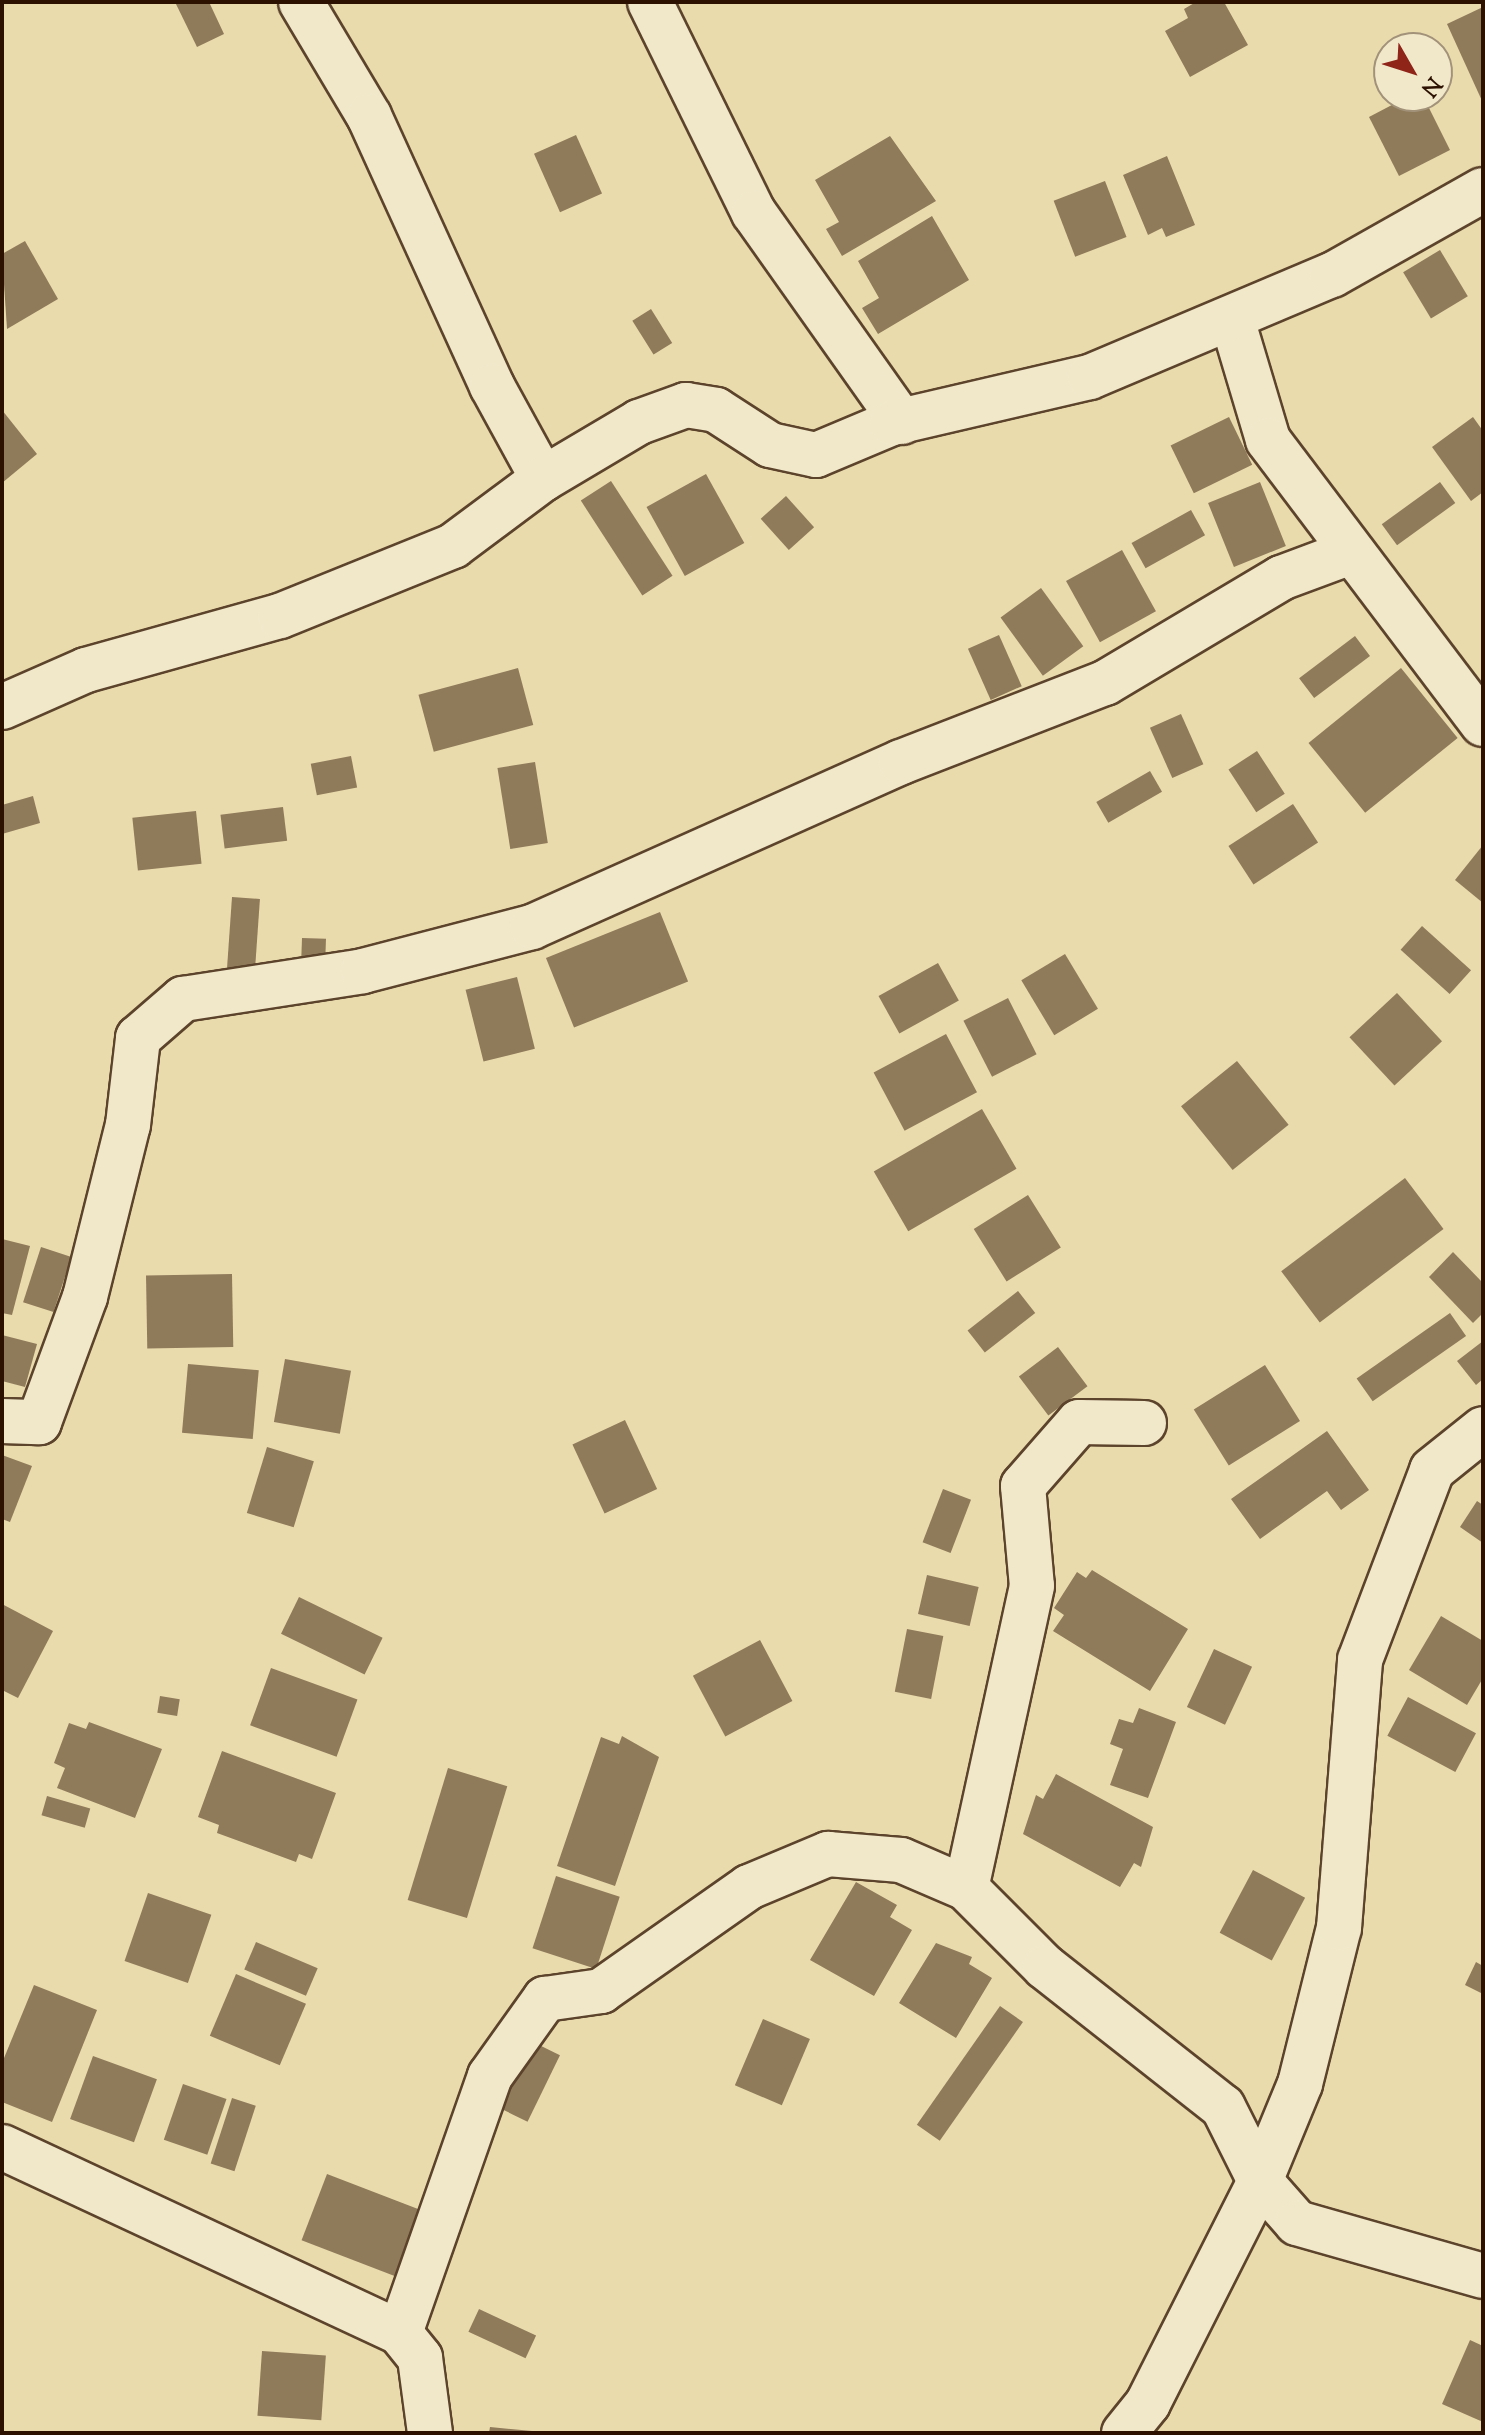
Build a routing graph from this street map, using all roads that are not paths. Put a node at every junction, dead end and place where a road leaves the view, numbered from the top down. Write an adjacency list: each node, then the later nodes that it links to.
1 (301, 2): 6 (street)
2 (650, 2): 5 (street)
3 (1483, 190): 4 (street)
4 (1232, 319): 5 (street); 7 (street)
5 (902, 422): 6 (street)
6 (543, 479): 9 (street)
7 (1348, 553): 8 (street); 10 (street)
8 (1477, 700)
9 (2, 707)
10 (2, 1421)
11 (1144, 1423): 13 (street)
12 (1483, 1429): 15 (street)
13 (966, 1888): 15 (street); 17 (street)
14 (2, 2147): 17 (street)
15 (1260, 2181): 16 (street); 19 (street)
16 (1483, 2276)
17 (400, 2333): 18 (street)
18 (430, 2433)
19 (1124, 2433)

